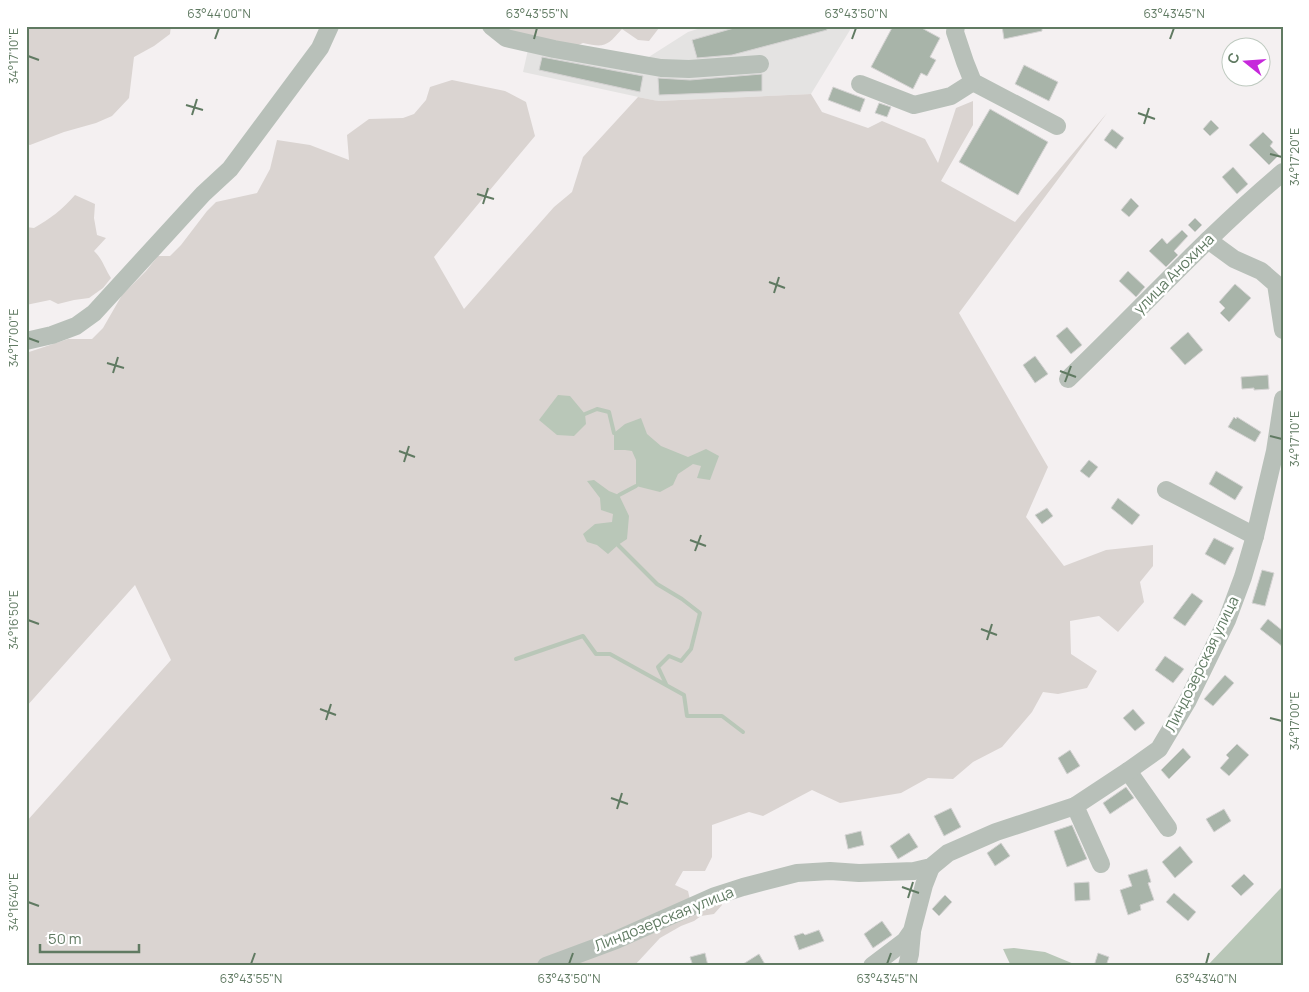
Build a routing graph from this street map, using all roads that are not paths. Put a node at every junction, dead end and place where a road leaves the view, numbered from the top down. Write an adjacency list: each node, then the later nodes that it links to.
1 (330, 26): 12 (street)
2 (491, 26): 4 (street)
3 (956, 26): 5 (street)
4 (760, 64)
5 (973, 82): 6 (street); 7 (street)
6 (860, 84)
7 (1057, 126)
8 (1283, 172): 9 (street, улица Анохина)
9 (1208, 240): 10 (street); 13 (street, улица Анохина)
10 (1279, 283): 11 (street)
11 (1283, 330)
12 (26, 341)
13 (1068, 379)
14 (1283, 399): 15 (street, Линдозерская улица)
15 (1279, 450): 17 (street, Линдозерская улица)
16 (1166, 490): 17 (street)
17 (1255, 536): 18 (street, Линдозерская улица)
18 (1128, 771): 19 (street, Линдозерская улица); 20 (street)
19 (1075, 806): 21 (street); 22 (street, Линдозерская улица)
20 (1168, 828)
21 (1101, 864)
22 (932, 867): 23 (street, Линдозерская улица); 24 (street, Линдозерская улица)
23 (912, 931): 25 (street, Линдозерская улица); 26 (street)
24 (546, 966)
25 (872, 966)
26 (907, 966)

